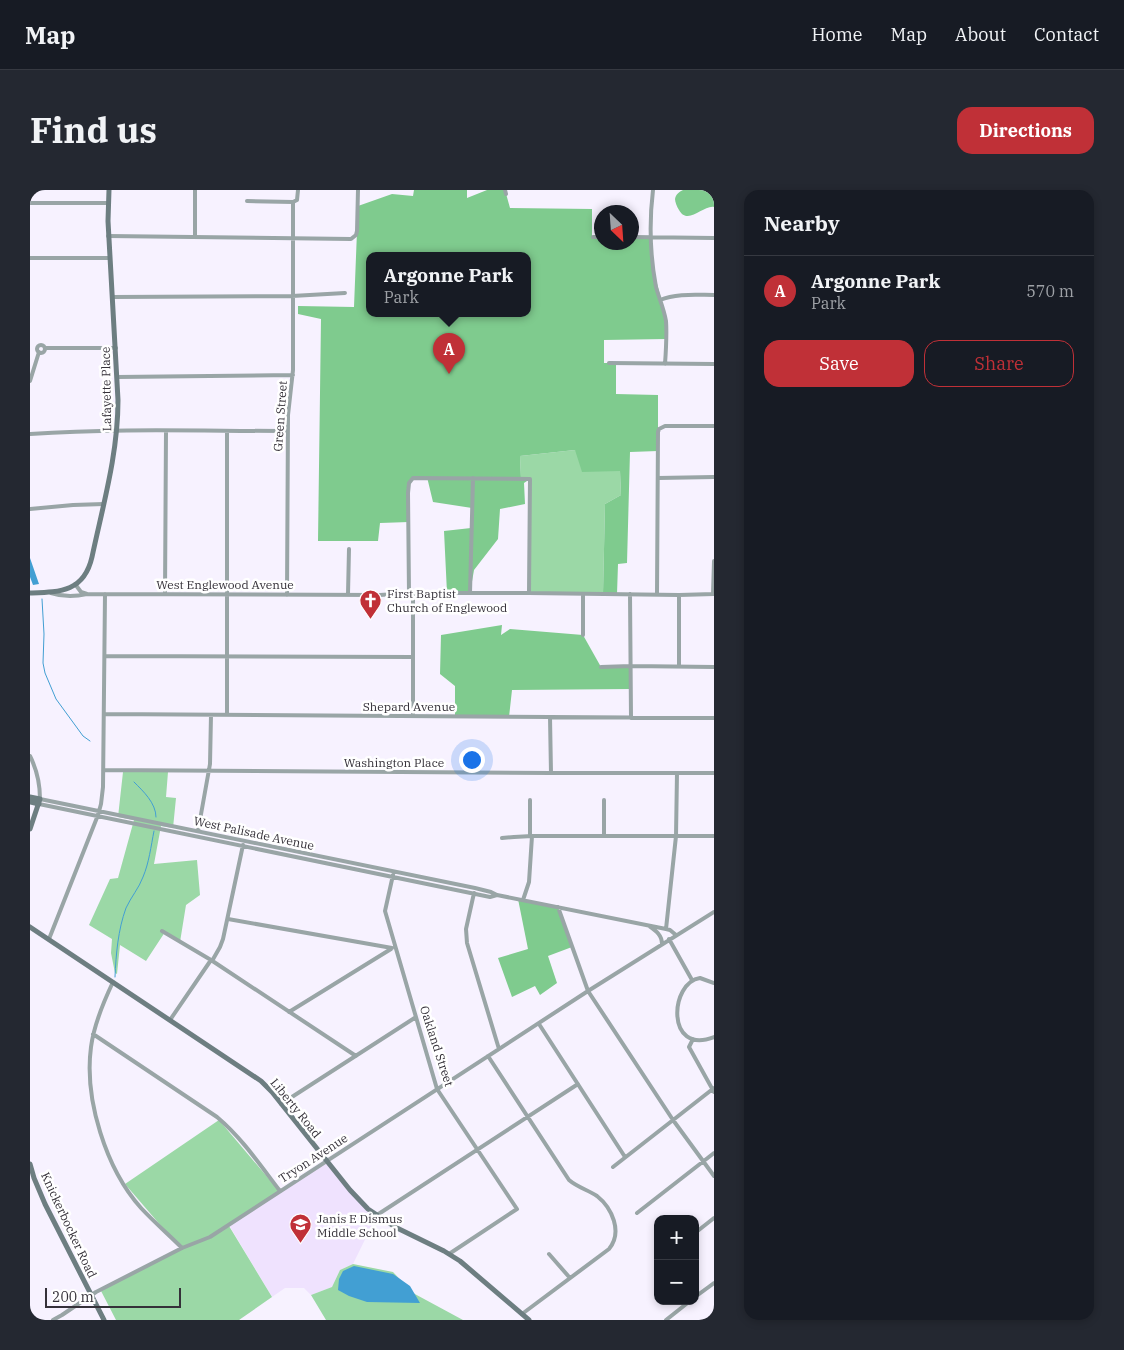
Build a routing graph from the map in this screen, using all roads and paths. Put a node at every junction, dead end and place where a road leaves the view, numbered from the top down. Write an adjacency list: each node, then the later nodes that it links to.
1 (108, 190): 9 (main road, Lafayette Place)
2 (195, 190): 11 (street)
3 (298, 190): 7 (street)
4 (358, 190): 12 (street)
5 (653, 190): 14 (street)
6 (247, 201): 7 (street)
7 (293, 202): 12 (street, Green Street)
8 (30, 203): 9 (street)
9 (108, 203): 10 (main road, Lafayette Place)
10 (108, 236): 11 (street); 17 (main road, Lafayette Place)
11 (194, 237): 12 (street)
12 (293, 238): 20 (street, Green Street)
13 (639, 238): 14 (street)
14 (650, 238): 15 (street); 22 (street)
15 (714, 238)
16 (30, 258): 17 (street)
17 (109, 258): 21 (main road, Lafayette Place)
18 (345, 293): 20 (street)
19 (714, 294): 22 (street)
20 (292, 296): 21 (street); 27 (street, Green Street)
21 (112, 297): 23 (main road, Lafayette Place)
22 (660, 300): 25 (street)
23 (116, 348): 28 (main road, Lafayette Place); 29 (street)
24 (609, 363): 25 (street)
25 (665, 364): 26 (street)
26 (714, 364)
27 (293, 375): 28 (street); 34 (street, Green Street)
28 (117, 377): 31 (main road, Lafayette Place)
29 (30, 381)
30 (714, 426): 38 (street)
31 (117, 430): 32 (street); 35 (street); 39 (main road, Lafayette Place)
32 (166, 431): 33 (street); 51 (street)
33 (227, 431): 34 (street); 58 (street)
34 (287, 431): 52 (street, Green Street)
35 (30, 434)
36 (714, 477): 38 (street)
37 (473, 478): 46 (street); 47 (street); 48 (street)
38 (658, 478): 56 (street)
39 (104, 504): 40 (street); 43 (main road, Lafayette Place)
40 (30, 509)
41 (349, 549): 53 (street)
42 (714, 561): 57 (street)
43 (75, 584): 44 (main road); 49 (street)
44 (51, 592): 45 (main road, West Englewood Avenue); 49 (street, West Englewood Avenue)
45 (30, 593)
46 (411, 593): 47 (street, West Englewood Avenue); 53 (street, West Englewood Avenue); 63 (street)
47 (470, 593): 48 (street, West Englewood Avenue)
48 (529, 593): 54 (street, West Englewood Avenue)
49 (87, 594): 50 (street, West Englewood Avenue)
50 (105, 594): 51 (street, West Englewood Avenue); 61 (street)
51 (165, 594): 58 (street, West Englewood Avenue)
52 (287, 594): 53 (street, West Englewood Avenue); 58 (street, West Englewood Avenue)
53 (348, 594)
54 (583, 594): 55 (street, West Englewood Avenue); 60 (street)
55 (630, 594): 56 (street, West Englewood Avenue); 64 (street)
56 (657, 594): 59 (street, West Englewood Avenue)
57 (714, 594): 59 (street, West Englewood Avenue)
58 (226, 595): 62 (street)
59 (679, 595): 66 (street)
60 (583, 635)
61 (105, 656): 62 (street); 68 (street)
62 (226, 656): 63 (street); 70 (street)
63 (413, 657): 71 (street)
64 (631, 666): 65 (street); 66 (street); 73 (street)
65 (600, 667)
66 (679, 667): 67 (street)
67 (714, 667)
68 (104, 714): 69 (street, Shepard Avenue); 76 (street)
69 (211, 715): 70 (street, Shepard Avenue); 77 (street)
70 (227, 715): 71 (street, Shepard Avenue)
71 (413, 716): 72 (street, Shepard Avenue)
72 (550, 717): 73 (street, Shepard Avenue); 79 (street)
73 (631, 718): 74 (street, Shepard Avenue)
74 (714, 718)
75 (30, 756): 85 (street)
76 (103, 770): 77 (street, Washington Place); 86 (street)
77 (210, 771): 79 (street, Washington Place); 88 (street)
78 (714, 772): 80 (street, Washington Place)
79 (551, 773): 80 (street, Washington Place)
80 (677, 773): 91 (street)
81 (30, 797): 85 (main road, West Palisade Avenue)
82 (530, 800): 89 (street)
83 (604, 800): 90 (street)
84 (30, 802): 85 (main road, West Palisade Avenue)
85 (40, 802): 86 (street, West Palisade Avenue); 87 (main road)
86 (99, 813): 88 (street, West Palisade Avenue); 110 (street)
87 (30, 829)
88 (197, 834): 94 (street, West Palisade Avenue)
89 (531, 836): 90 (street); 93 (street); 100 (street)
90 (604, 836): 91 (street)
91 (676, 836): 92 (street); 106 (street)
92 (714, 836)
93 (502, 838)
94 (243, 843): 95 (street, West Palisade Avenue); 96 (street, West Palisade Avenue); 103 (street)
95 (394, 872): 96 (street, Oakland Street); 97 (street, West Palisade Avenue)
96 (393, 877): 98 (street, West Palisade Avenue); 112 (street, Oakland Street)
97 (475, 888): 98 (street); 99 (street, West Palisade Avenue)
98 (474, 894): 99 (street, West Palisade Avenue); 125 (street)
99 (497, 896): 100 (street)
100 (523, 900): 101 (street)
101 (558, 907): 104 (street); 117 (street)
102 (714, 912): 108 (street, Tryon Avenue)
103 (228, 919): 112 (street); 113 (street)
104 (647, 925): 106 (street); 111 (street)
105 (30, 927): 110 (main road, Liberty Road)
106 (666, 929): 108 (street)
107 (162, 931): 113 (street)
108 (676, 935): 109 (street, Tryon Avenue)
109 (670, 939): 111 (street, Tryon Avenue); 114 (street)
110 (49, 940): 115 (main road, Liberty Road)
111 (662, 944): 117 (street, Tryon Avenue)
112 (394, 947): 118 (street); 119 (street, Oakland Street)
113 (211, 960): 118 (street); 120 (street)
114 (692, 980): 116 (street); 124 (street)
115 (113, 982): 120 (main road, Liberty Road); 122 (street)
116 (714, 983)
117 (588, 991): 121 (street, Tryon Avenue); 133 (street)
118 (289, 1012): 126 (street)
119 (416, 1017): 126 (street); 129 (street, Oakland Street)
120 (170, 1020): 131 (main road, Liberty Road)
121 (539, 1024): 125 (street, Tryon Avenue); 128 (street)
122 (93, 1034): 142 (street); 147 (street)
123 (714, 1036): 124 (street)
124 (693, 1039): 130 (street)
125 (499, 1049): 127 (street, Tryon Avenue)
126 (356, 1056): 131 (street)
127 (488, 1056): 129 (street, Tryon Avenue); 132 (street)
128 (578, 1084): 132 (street); 136 (street)
129 (437, 1089): 134 (street, Oakland Street); 137 (street, Tryon Avenue)
130 (713, 1090): 133 (street)
131 (281, 1104): 137 (main road, Liberty Road)
132 (528, 1117): 134 (street); 150 (street)
133 (673, 1120): 136 (street); 138 (street)
134 (478, 1150): 144 (street); 148 (street, Oakland Street)
135 (714, 1153): 138 (street)
136 (625, 1157): 140 (street)
137 (326, 1161): 142 (street, Tryon Avenue); 144 (main road, Liberty Road)
138 (703, 1162): 141 (street); 143 (street)
139 (30, 1164): 153 (main road, Knickerbocker Road)
140 (613, 1167)
141 (714, 1176)
142 (280, 1191): 147 (street, Tryon Avenue)
143 (637, 1213)
144 (377, 1216): 148 (main road, Liberty Road)
145 (714, 1218): 146 (street)
146 (699, 1229)
147 (182, 1248): 153 (street, Tryon Avenue)
148 (449, 1254): 155 (main road, Liberty Road)
149 (548, 1254): 150 (street)
150 (570, 1278): 155 (street)
151 (714, 1283): 152 (street)
152 (699, 1294)
153 (91, 1295): 156 (street, Tryon Avenue); 157 (main road, Knickerbocker Road)
154 (685, 1305): 159 (street)
155 (522, 1314): 158 (main road, Liberty Road)
156 (53, 1320)
157 (104, 1320)
158 (528, 1320)
159 (666, 1320)

